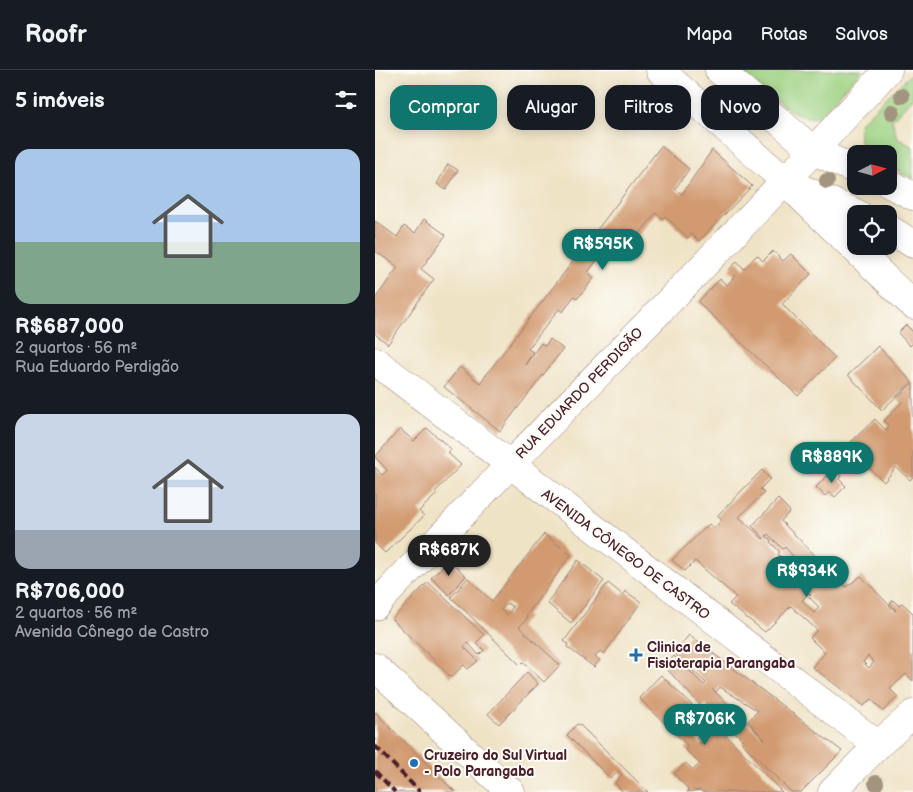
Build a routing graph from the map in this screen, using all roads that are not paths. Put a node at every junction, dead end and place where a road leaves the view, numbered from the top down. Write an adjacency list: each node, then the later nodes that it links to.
1 (660, 70): 6 (main road)
2 (719, 70): 4 (main road)
3 (888, 70): 4 (main road, RUA EDUARDO PERDIGÃO)
4 (814, 151): 5 (main road); 6 (main road, RUA EDUARDO PERDIGÃO)
5 (847, 166)
6 (785, 181): 9 (main road); 12 (main road); 14 (main road, RUA EDUARDO PERDIGÃO)
7 (897, 188): 8 (main road)
8 (913, 196)
9 (847, 209)
10 (897, 234): 11 (main road)
11 (913, 244)
12 (913, 305)
13 (375, 361): 14 (main road, AVENIDA CÔNEGO DE CASTRO)
14 (508, 465): 15 (main road, RUA EDUARDO PERDIGÃO); 18 (main road, AVENIDA CÔNEGO DE CASTRO)
15 (375, 606)
16 (375, 667): 19 (main road)
17 (913, 714): 18 (main road)
18 (878, 745): 20 (main road)
19 (511, 792)
20 (832, 792)

